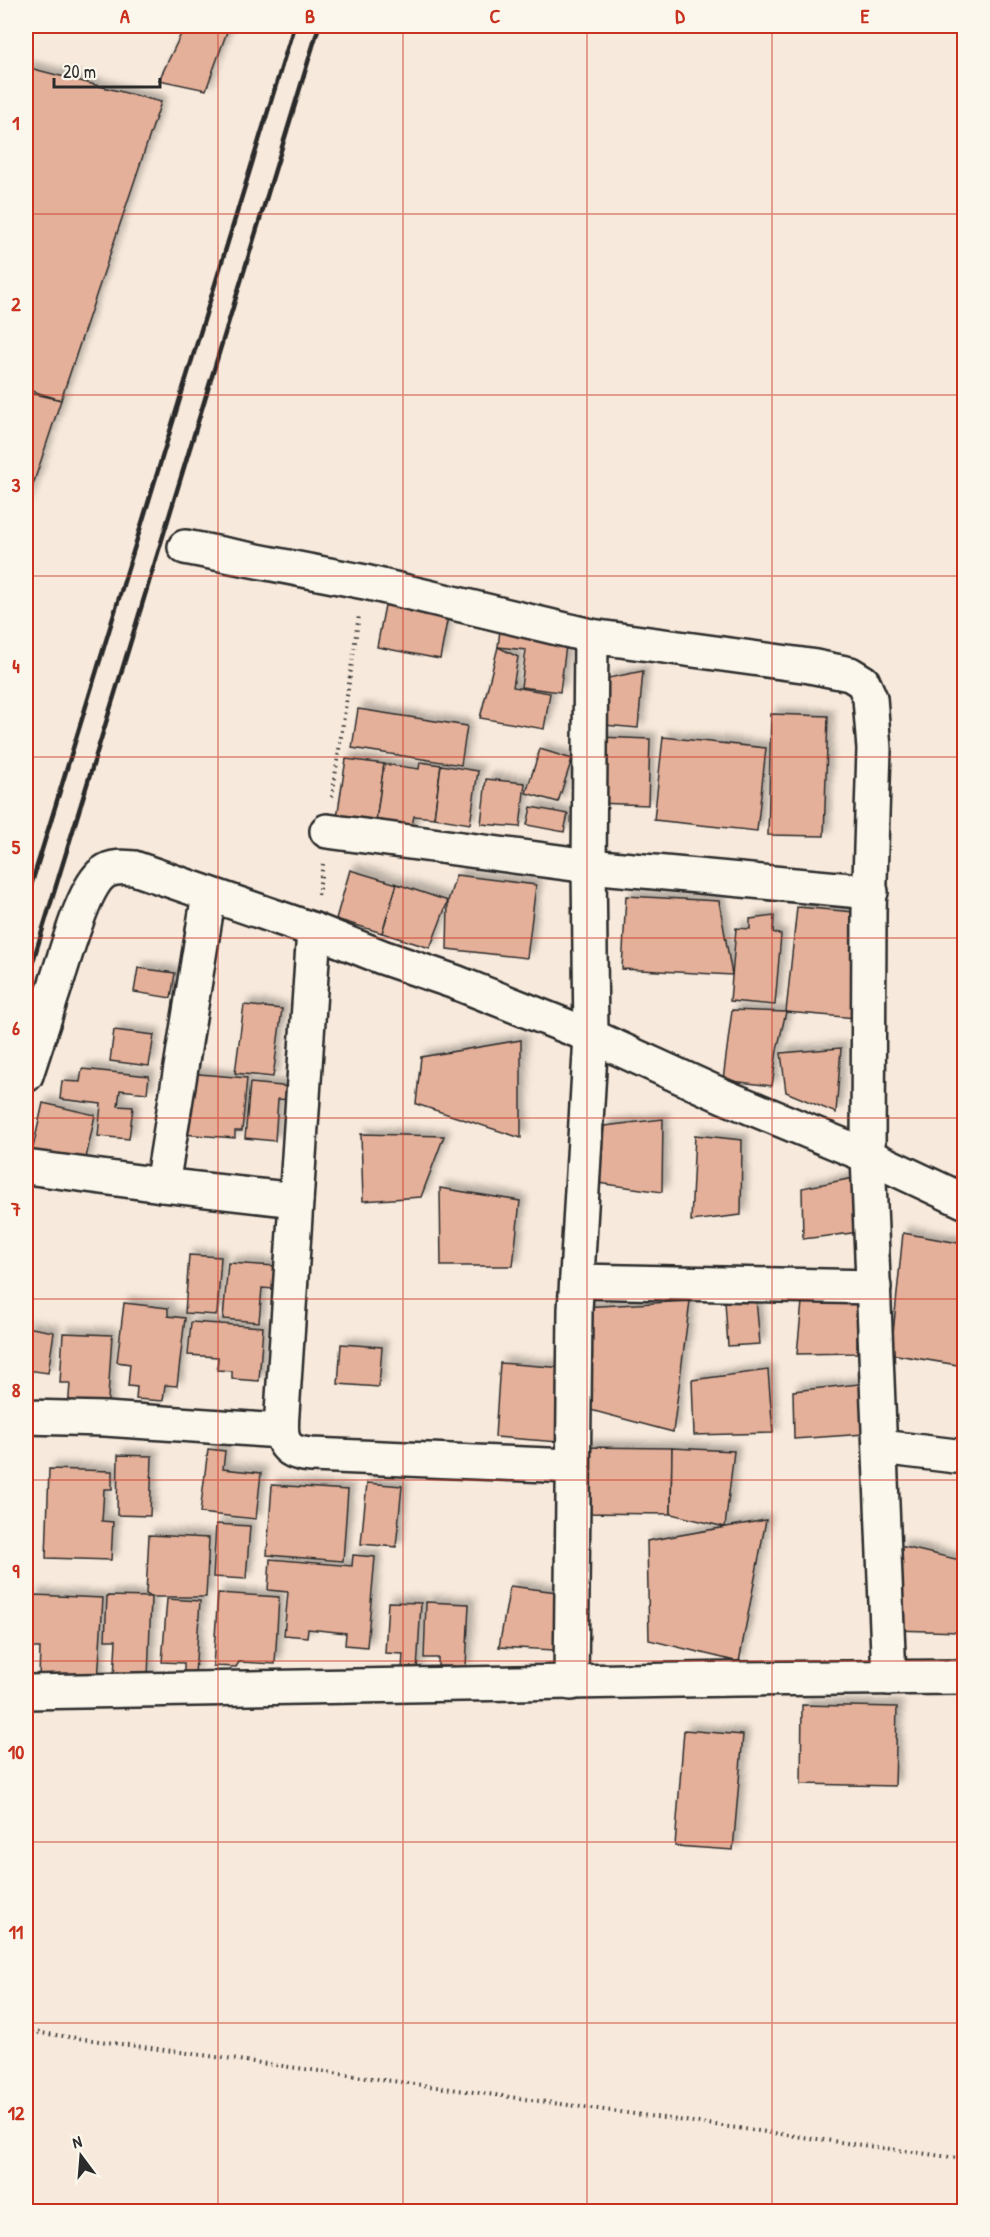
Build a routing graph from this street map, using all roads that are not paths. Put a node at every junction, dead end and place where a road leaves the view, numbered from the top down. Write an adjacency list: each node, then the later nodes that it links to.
1 (185, 547): 2 (street)
2 (591, 636): 4 (street); 5 (street)
3 (327, 831): 4 (street)
4 (589, 866): 5 (street); 8 (street)
5 (871, 892): 10 (street)
6 (209, 894): 7 (street); 9 (street); 12 (street)
7 (314, 930): 8 (street); 13 (street)
8 (591, 1036): 10 (street); 15 (street)
9 (26, 1075)
10 (868, 1156): 14 (street); 16 (street)
11 (26, 1167): 12 (street)
12 (162, 1185): 13 (street)
13 (296, 1200): 18 (street)
14 (964, 1201)
15 (577, 1281): 16 (street); 21 (street)
16 (874, 1287): 19 (street)
17 (26, 1417): 18 (street)
18 (281, 1431): 21 (street)
19 (881, 1447): 20 (street); 23 (street)
20 (964, 1457)
21 (572, 1466): 24 (street)
22 (964, 1677): 23 (street)
23 (889, 1678): 24 (street)
24 (571, 1683): 25 (street)
25 (26, 1692)

